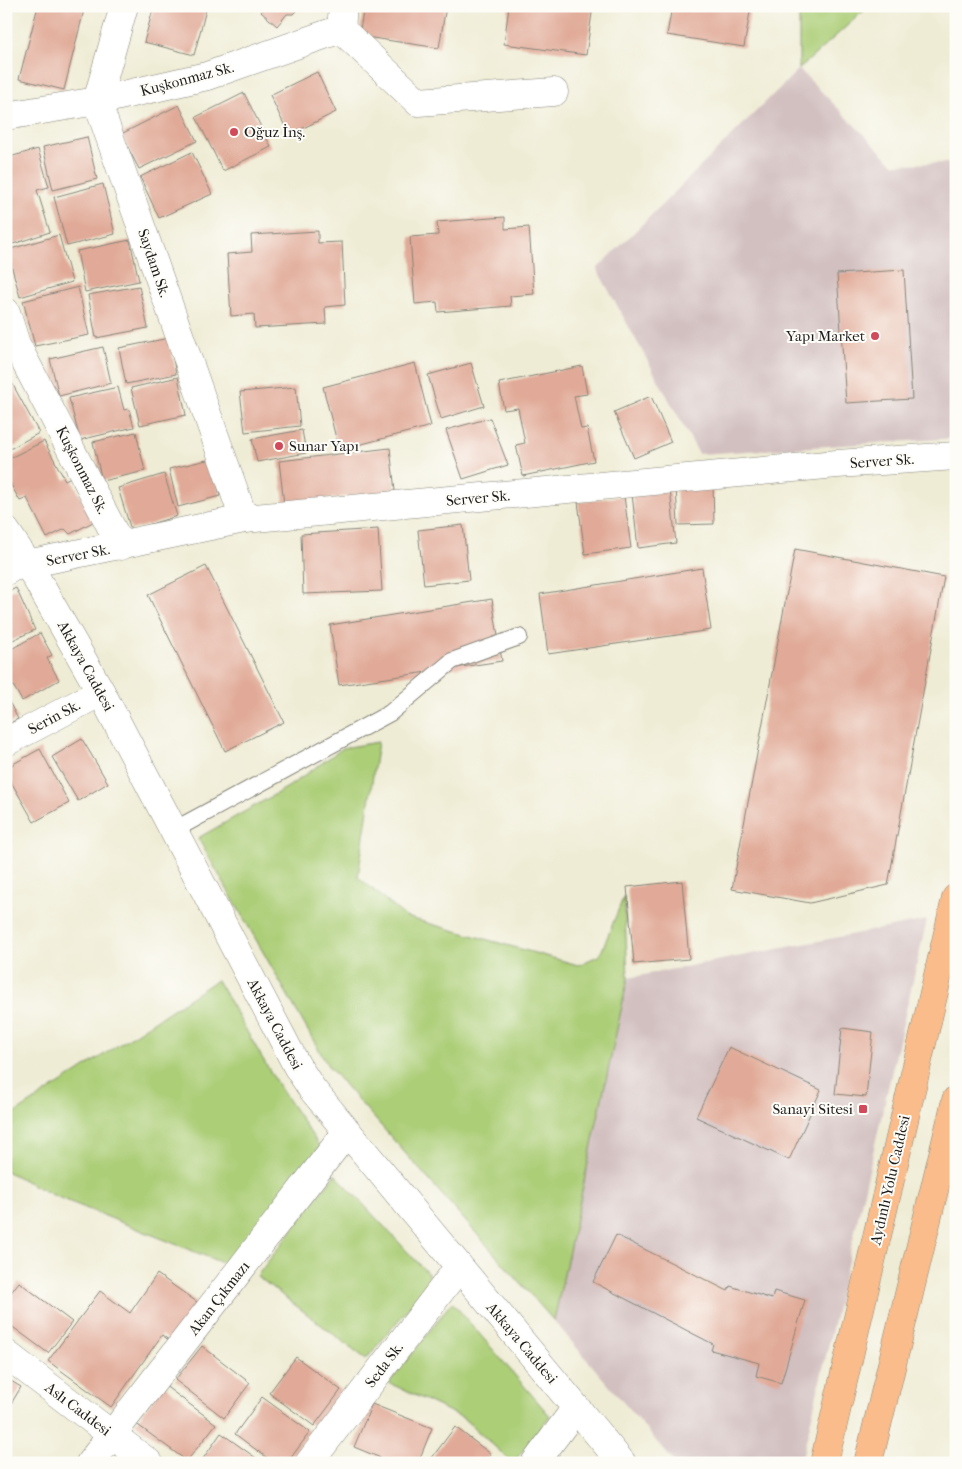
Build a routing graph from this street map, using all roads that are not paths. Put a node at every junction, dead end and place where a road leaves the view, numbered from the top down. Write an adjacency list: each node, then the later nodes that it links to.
1 (124, 6): 4 (street)
2 (342, 18): 3 (street); 4 (street, Kuşkonmaz Sk.)
3 (554, 92)
4 (97, 101): 5 (street, Kuşkonmaz Sk.); 8 (street, Saydam Sk.)
5 (6, 116)
6 (6, 312): 10 (street, Kuşkonmaz Sk.)
7 (956, 456): 8 (street, Server Sk.)
8 (244, 519): 10 (street, Server Sk.)
9 (6, 531): 11 (street, Akkaya Caddesi)
10 (121, 546): 11 (street, Server Sk.)
11 (17, 568): 13 (street, Akkaya Caddesi)
12 (519, 637): 15 (lane)
13 (102, 692): 14 (street, Serin Sk.); 15 (street, Akkaya Caddesi)
14 (6, 742)
15 (174, 830): 18 (street, Akkaya Caddesi)
16 (956, 898): 28 (main road, Aydınlı Yolu Caddesi)
17 (956, 1100): 29 (main road)
18 (346, 1133): 19 (street, Akkaya Caddesi); 22 (street, Akan Çıkmazı)
19 (458, 1267): 21 (street, Akkaya Caddesi); 25 (street, Seda Sk.)
20 (6, 1354): 22 (street, Aslı Caddesi)
21 (576, 1408): 26 (street); 27 (street, Akkaya Caddesi)
22 (112, 1435): 23 (street, Akan Çıkmazı); 24 (street, Aslı Caddesi)
23 (90, 1463)
24 (149, 1463)
25 (309, 1463)
26 (535, 1463)
27 (622, 1463)
28 (824, 1463)
29 (868, 1463)

